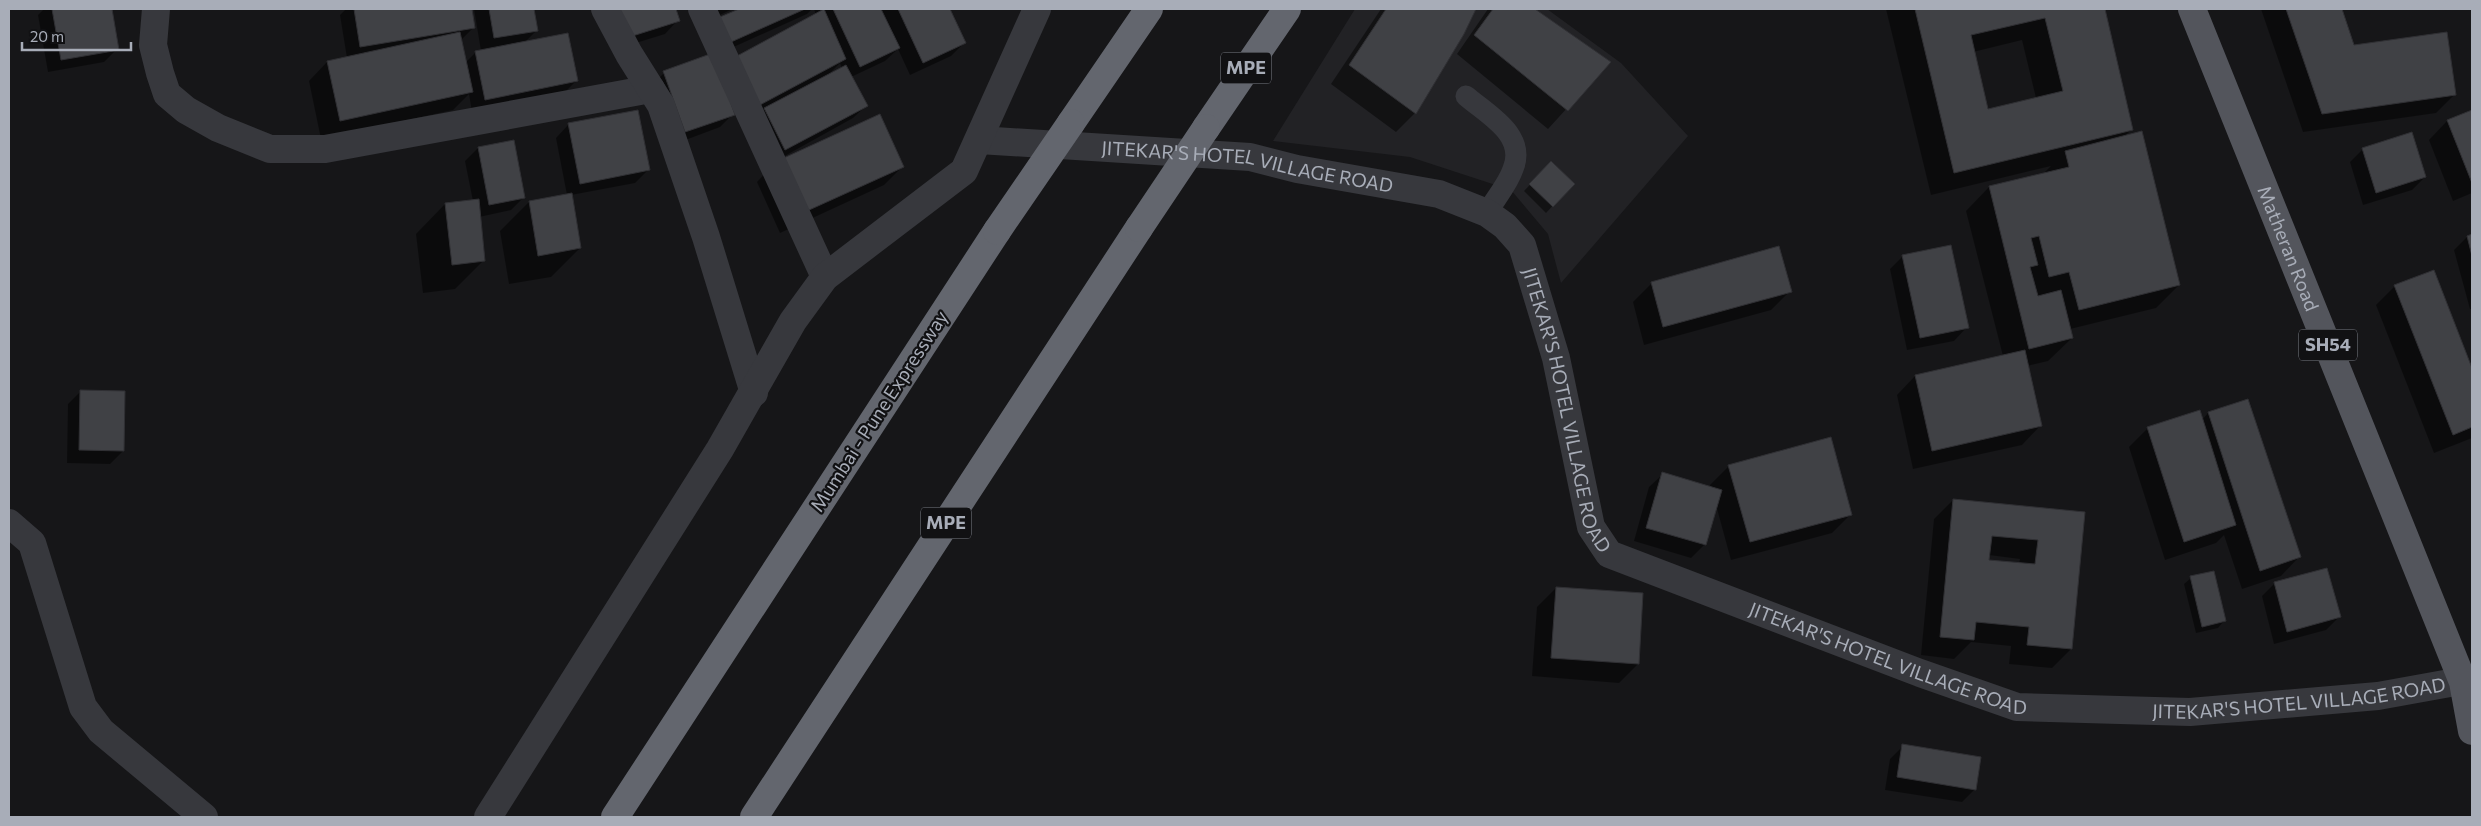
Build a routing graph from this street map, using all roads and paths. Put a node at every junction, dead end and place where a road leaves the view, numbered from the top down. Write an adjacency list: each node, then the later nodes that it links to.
1 (156, 9): 8 (street)
2 (604, 9): 8 (street)
3 (702, 9): 12 (street)
4 (1037, 9): 10 (street)
5 (1149, 9): 19 (highway, Mumbai - Pune Expressway, bridge)
6 (1286, 9): 20 (highway, MPE, bridge)
7 (2192, 9): 15 (main road, Matheran Road / SH54)
8 (651, 89): 13 (street)
9 (1466, 96): 11 (lane)
10 (979, 140): 11 (street, JITEKAR'S HOTEL VILLAGE ROAD); 12 (street)
11 (1487, 213): 15 (street, JITEKAR'S HOTEL VILLAGE ROAD)
12 (825, 277): 13 (street)
13 (754, 393): 18 (street)
14 (9, 523): 17 (street)
15 (2469, 682): 16 (main road, Matheran Road / SH54)
16 (2472, 731)
17 (204, 817)
18 (488, 817)
19 (615, 817)
20 (754, 817)

